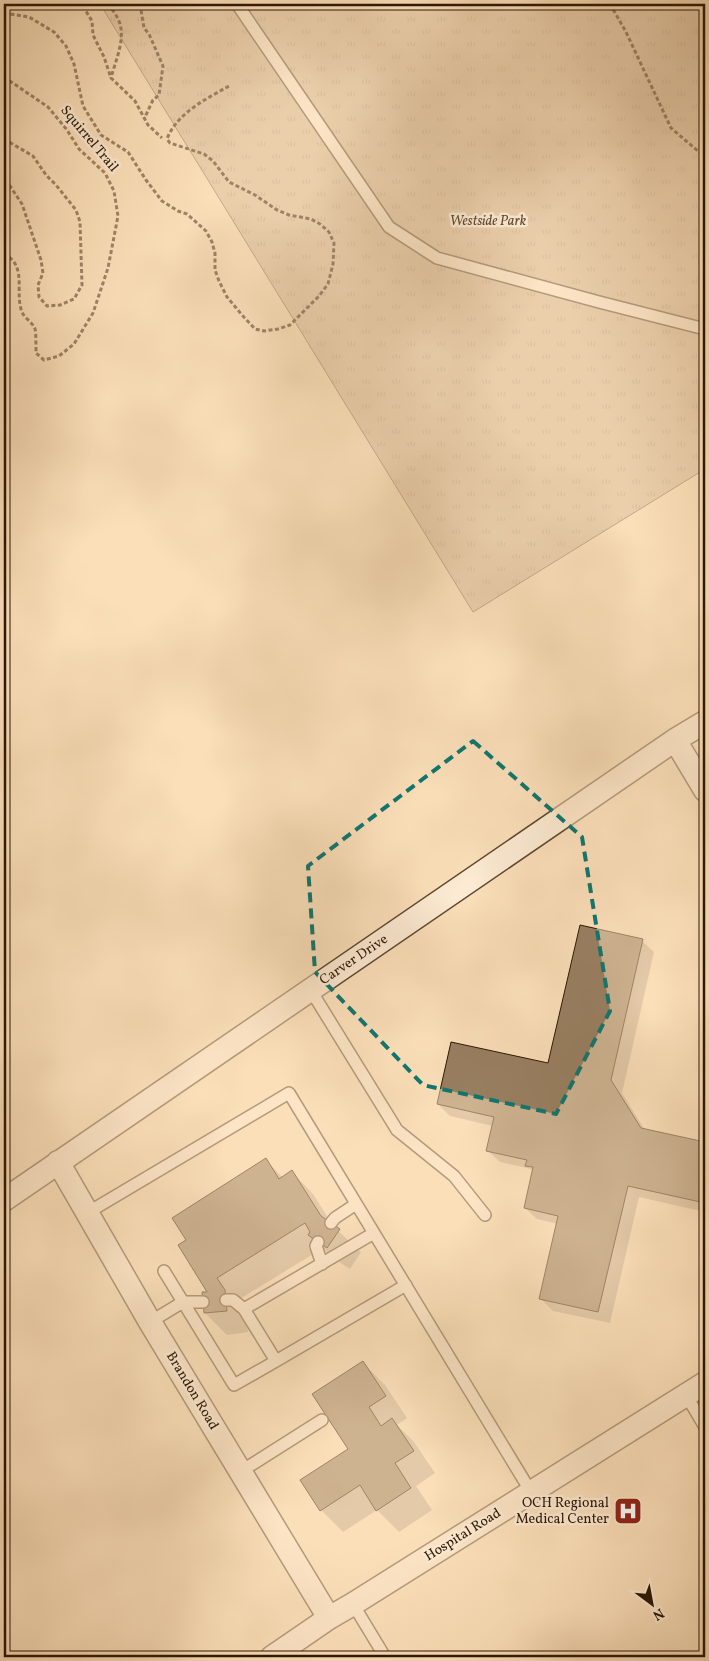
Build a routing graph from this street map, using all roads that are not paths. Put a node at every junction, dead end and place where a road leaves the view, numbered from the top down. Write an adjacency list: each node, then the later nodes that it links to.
1 (237, 4): 2 (lane)
2 (705, 329)
3 (705, 722): 4 (street, Carver Drive)
4 (675, 740): 5 (street); 6 (street, Carver Drive)
5 (705, 790)
6 (310, 990): 7 (street, Carver Drive); 11 (lane)
7 (58, 1162): 8 (street, Carver Drive); 10 (street, Brandon Road)
8 (4, 1200)
9 (356, 1204): 10 (lane); 12 (lane); 13 (lane)
10 (87, 1213): 22 (street, Brandon Road)
11 (485, 1215)
12 (331, 1223)
13 (374, 1233): 15 (lane); 17 (lane)
14 (318, 1242): 15 (lane)
15 (322, 1264): 21 (lane)
16 (164, 1270): 19 (lane)
17 (406, 1285): 23 (lane); 29 (lane)
18 (226, 1300): 21 (lane)
19 (183, 1302): 20 (lane); 22 (lane); 23 (lane)
20 (203, 1302)
21 (244, 1309): 23 (lane)
22 (150, 1322): 28 (street, Brandon Road)
23 (276, 1361)
24 (705, 1382): 25 (street, Hospital Road)
25 (686, 1395): 27 (lane); 29 (street, Hospital Road)
26 (322, 1420): 28 (lane)
27 (705, 1427)
28 (240, 1472): 31 (street, Brandon Road)
29 (531, 1492): 30 (street, Hospital Road)
30 (353, 1604): 31 (street, Hospital Road); 33 (lane)
31 (329, 1618): 32 (street, Hospital Road)
32 (272, 1657)
33 (385, 1657)

